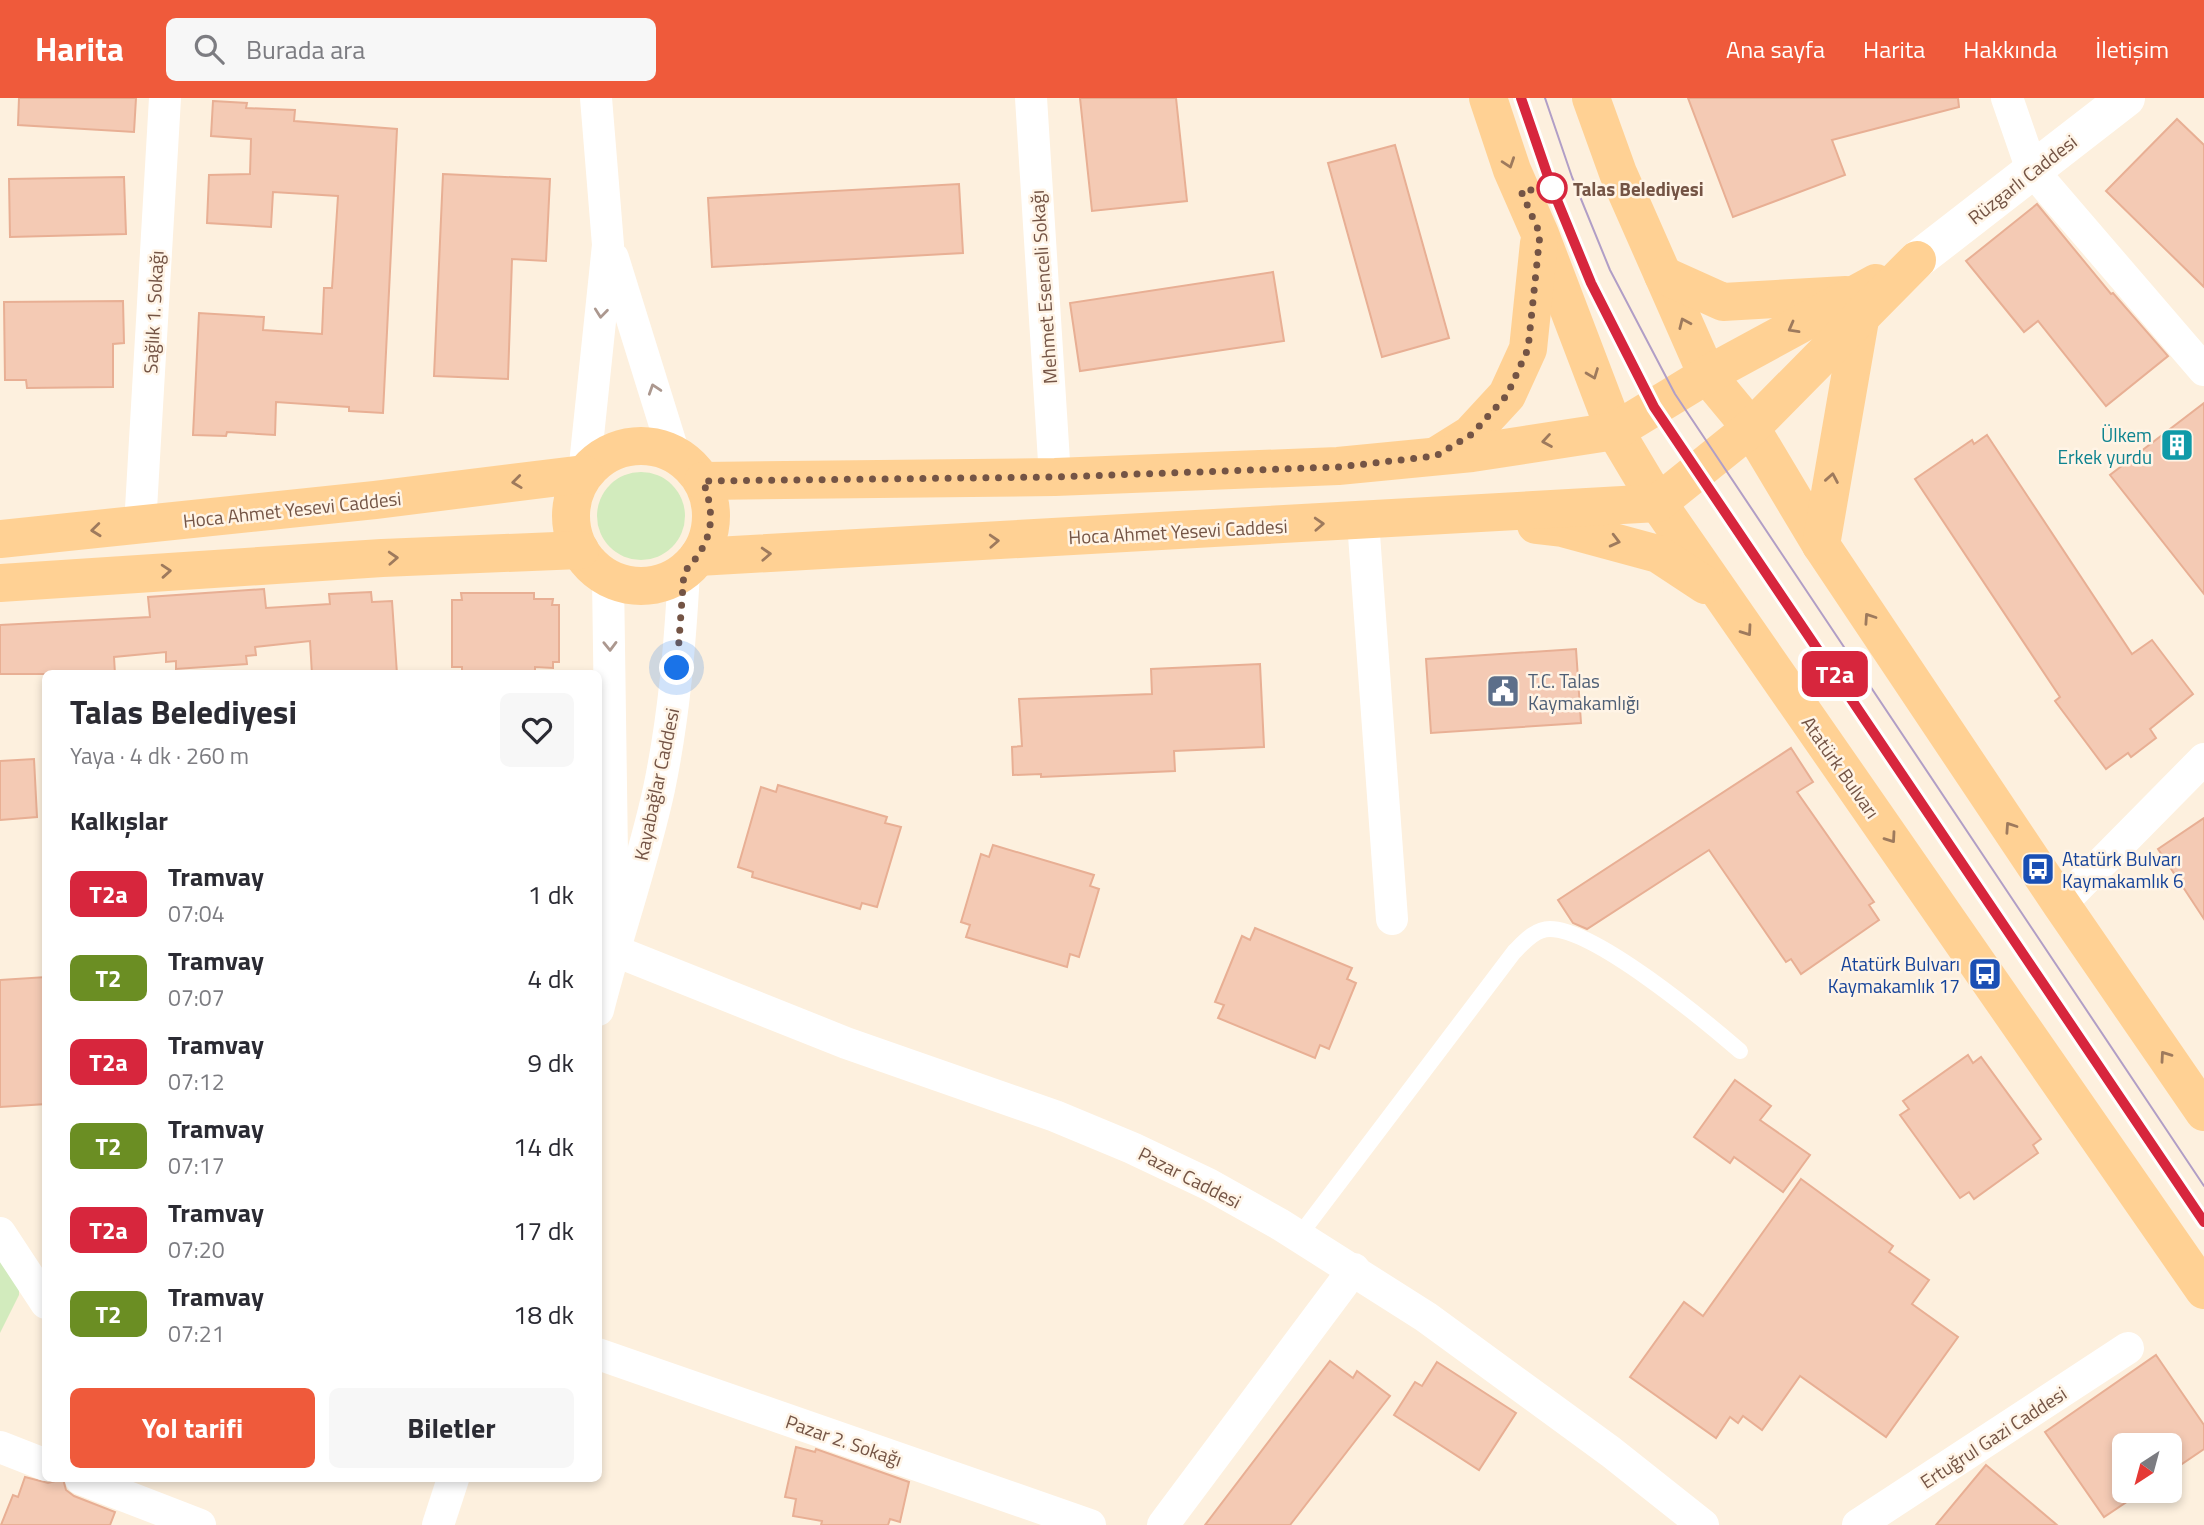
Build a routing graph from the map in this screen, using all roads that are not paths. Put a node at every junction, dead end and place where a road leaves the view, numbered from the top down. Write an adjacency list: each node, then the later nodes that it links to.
1 (165, 98): 26 (street, Sağlık 1. Sokağı)
2 (596, 98): 10 (street)
3 (1031, 98): 21 (street, Mehmet Esenceli Sokağı)
4 (1488, 98): 9 (main road, Atatürk Bulvarı, one-way to 9)
5 (1591, 98): 12 (main road)
6 (2007, 98): 8 (street)
7 (2126, 98): 8 (street, Rüzgarlı Caddesi)
8 (2032, 170): 11 (street, Rüzgarlı Caddesi); 14 (street)
9 (1540, 234): 17 (main road, Atatürk Bulvarı, one-way to 17); 19 (main road)
10 (608, 245): 18 (street, one-way to 10); 20 (street, one-way to 20)
11 (1917, 260): 13 (main road, Rüzgarlı Caddesi)
12 (1663, 275): 13 (main road); 15 (main road, one-way to 12)
13 (1858, 304): 15 (main road, Rüzgarlı Caddesi, one-way to 15); 16 (main road, Rüzgarlı Caddesi); 28 (main road, one-way to 13)
14 (2204, 370)
15 (1707, 375): 16 (main road); 17 (main road, Rüzgarlı Caddesi)
16 (1751, 428): 23 (main road, Rüzgarlı Caddesi); 28 (main road)
17 (1615, 431): 19 (main road, one-way to 19); 23 (main road, Atatürk Bulvarı)
18 (674, 454): 20 (main road); 22 (main road)
19 (1436, 456): 21 (main road)
20 (584, 474): 26 (main road, Hoca Ahmet Yesevi Caddesi, one-way to 26); 29 (main road)
21 (1055, 477): 22 (main road)
22 (703, 481): 30 (main road)
23 (1658, 503): 24 (main road, Hoca Ahmet Yesevi Caddesi); 33 (main road, Atatürk Bulvarı)
24 (1451, 516): 25 (main road, Hoca Ahmet Yesevi Caddesi); 33 (main road, one-way to 33)
25 (1363, 521): 30 (main road, Hoca Ahmet Yesevi Caddesi, one-way to 25); 36 (street)
26 (140, 526): 27 (main road, Hoca Ahmet Yesevi Caddesi, one-way to 27)
27 (0, 539)
28 (1821, 545): 35 (main road, one-way to 28)
29 (580, 550): 31 (main road); 32 (main road, one-way to 29)
30 (691, 565): 31 (main road); 37 (street, Kayabağlar Caddesi)
31 (608, 578): 37 (street, Kayabağlar Caddesi, one-way to 37)
32 (0, 583)
33 (1723, 597): 44 (main road, Atatürk Bulvarı, one-way to 44)
34 (2204, 759): 35 (street)
35 (2061, 904): 40 (main road, one-way to 35)
36 (1392, 919)
37 (613, 950): 38 (street, Kayabağlar Caddesi); 42 (street, Pazar Caddesi)
38 (602, 994)
39 (1740, 1051): 42 (lane)
40 (2204, 1112)
41 (0, 1233): 45 (street)
42 (1299, 1236): 43 (street, Pazar Caddesi)
43 (1354, 1269): 52 (street, Pazar Caddesi); 56 (street)
44 (2204, 1290)
45 (42, 1297)
46 (2128, 1348): 57 (street, Ertuğrul Gazi Caddesi)
47 (602, 1355): 55 (street, Pazar 2. Sokağı)
48 (0, 1447): 49 (street)
49 (42, 1463)
50 (89, 1482): 53 (street)
51 (452, 1482): 54 (street)
52 (1691, 1521)
53 (200, 1525)
54 (438, 1525)
55 (1090, 1525)
56 (1163, 1525)
57 (1858, 1525)

